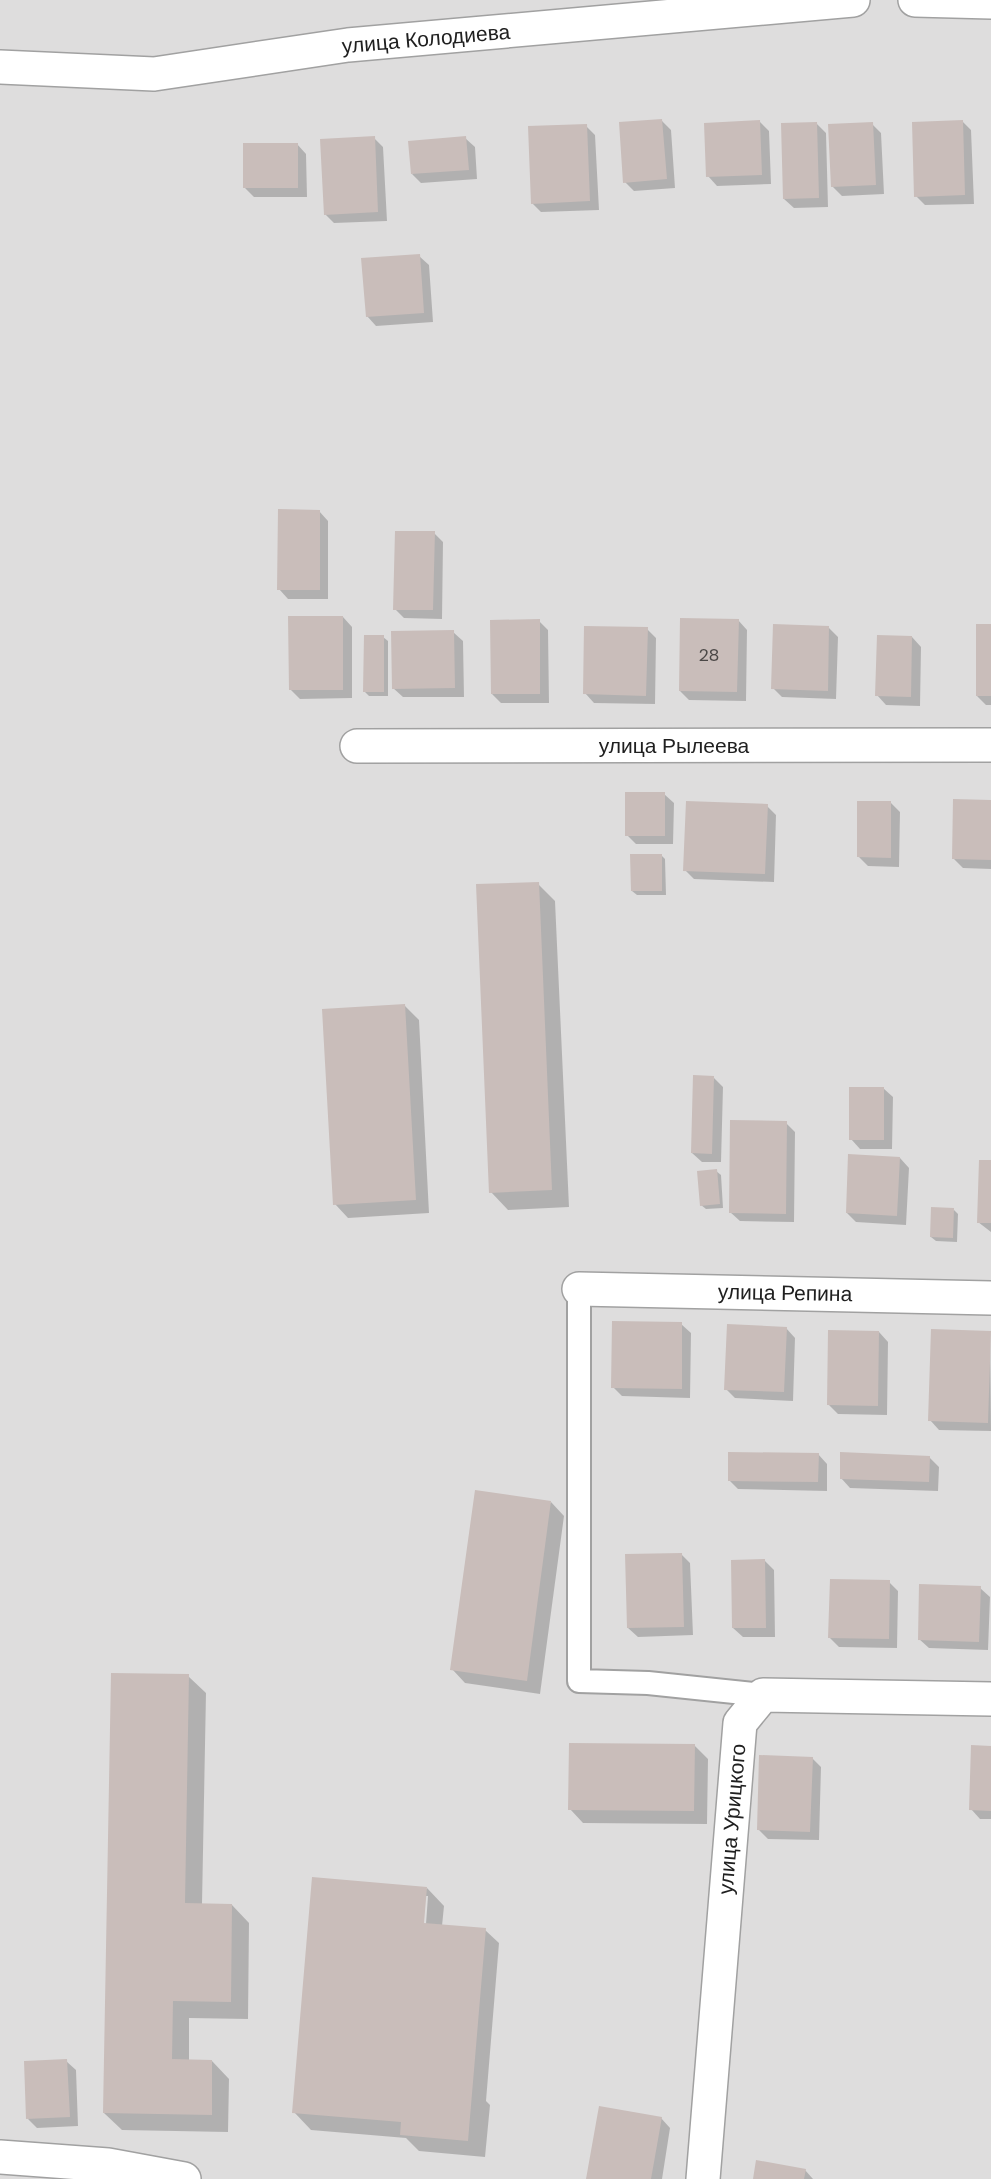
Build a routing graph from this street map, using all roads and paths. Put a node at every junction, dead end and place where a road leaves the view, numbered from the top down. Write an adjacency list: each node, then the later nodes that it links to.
1 (853, 0): 4 (street, улица Колодиева)
2 (915, 0): 3 (street)
3 (991, 2)
4 (0, 67)
5 (991, 745): 6 (street, улица Рылеева)
6 (357, 746)
7 (579, 1288): 8 (street, улица Репина); 9 (lane)
8 (991, 1298)
9 (762, 1695): 10 (street); 13 (street, улица Урицкого)
10 (991, 1700)
11 (0, 2157): 12 (street)
12 (184, 2179)
13 (703, 2179)

